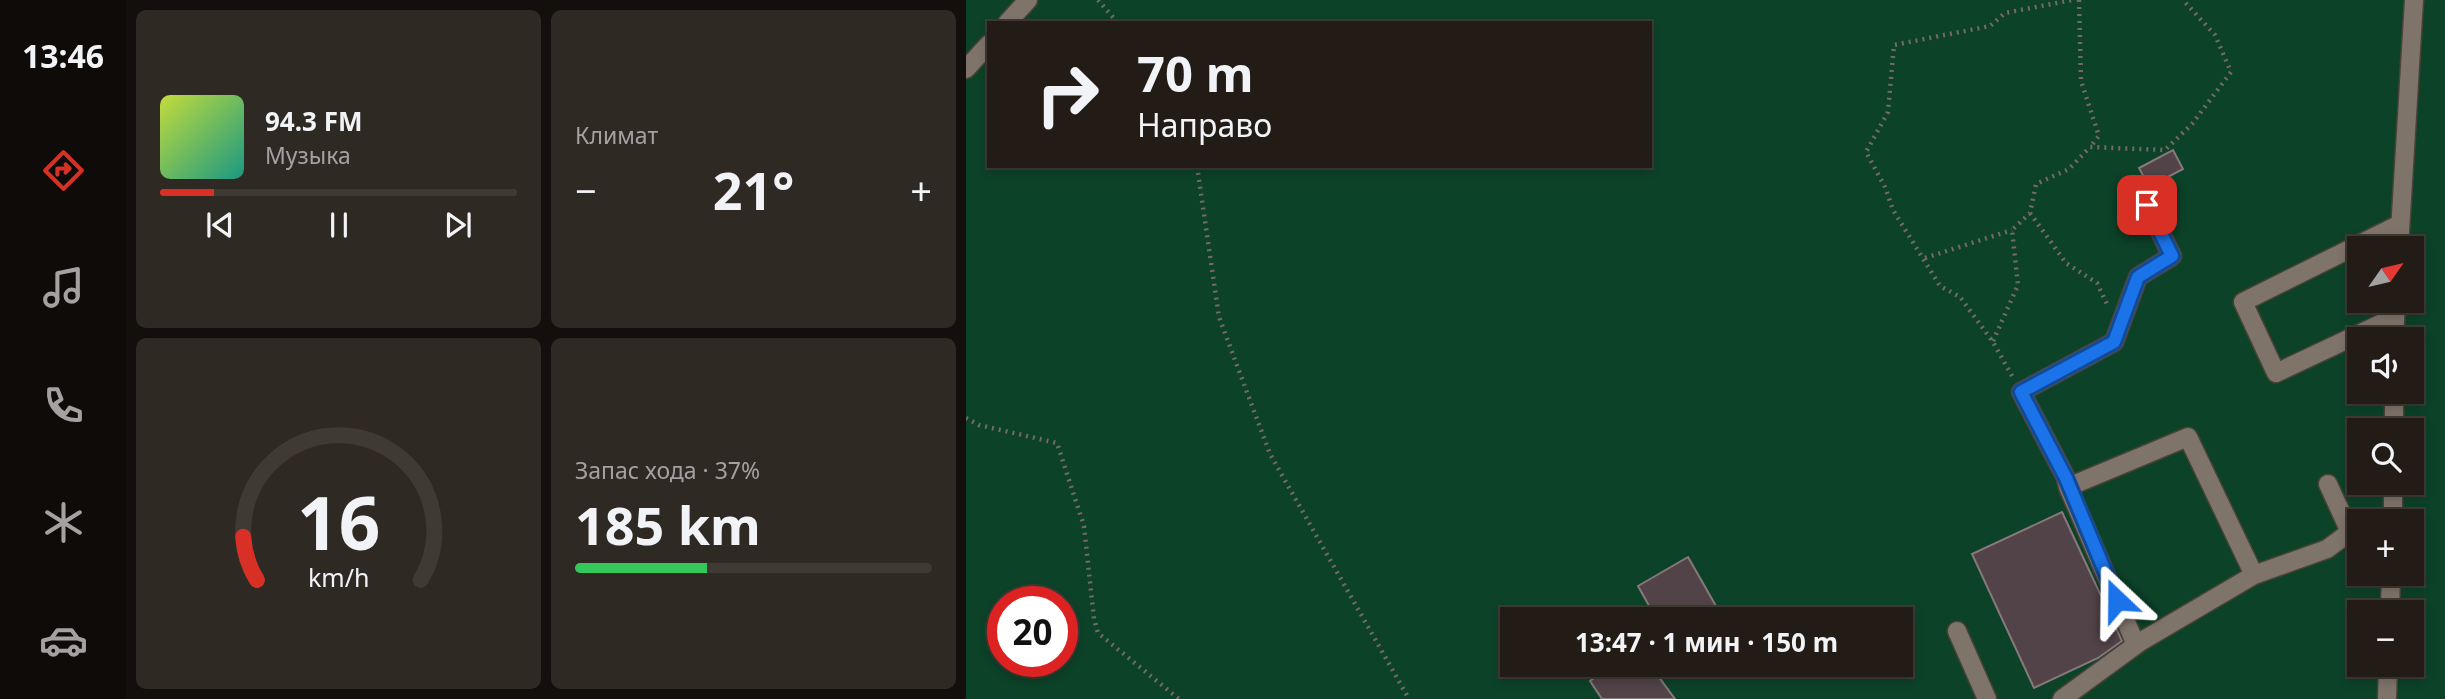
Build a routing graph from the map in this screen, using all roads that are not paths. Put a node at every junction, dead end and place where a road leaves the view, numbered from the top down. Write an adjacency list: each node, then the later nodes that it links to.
1 (1028, 0): 3 (street)
2 (2414, 0): 7 (street)
3 (1009, 21)
4 (987, 46): 5 (street)
5 (966, 69)
6 (2147, 205): 13 (street)
7 (2400, 224): 8 (street); 9 (street)
8 (2376, 236)
9 (2400, 236)
10 (2347, 250): 11 (street)
11 (2388, 313)
12 (2328, 484): 14 (street)
13 (2068, 487): 16 (street); 18 (street)
14 (2347, 518)
15 (2347, 535): 16 (street)
16 (2254, 575): 18 (street)
17 (1956, 631): 20 (street)
18 (2136, 645): 21 (street)
19 (2388, 677): 22 (street)
20 (1987, 699)
21 (2062, 699)
22 (2387, 699)

